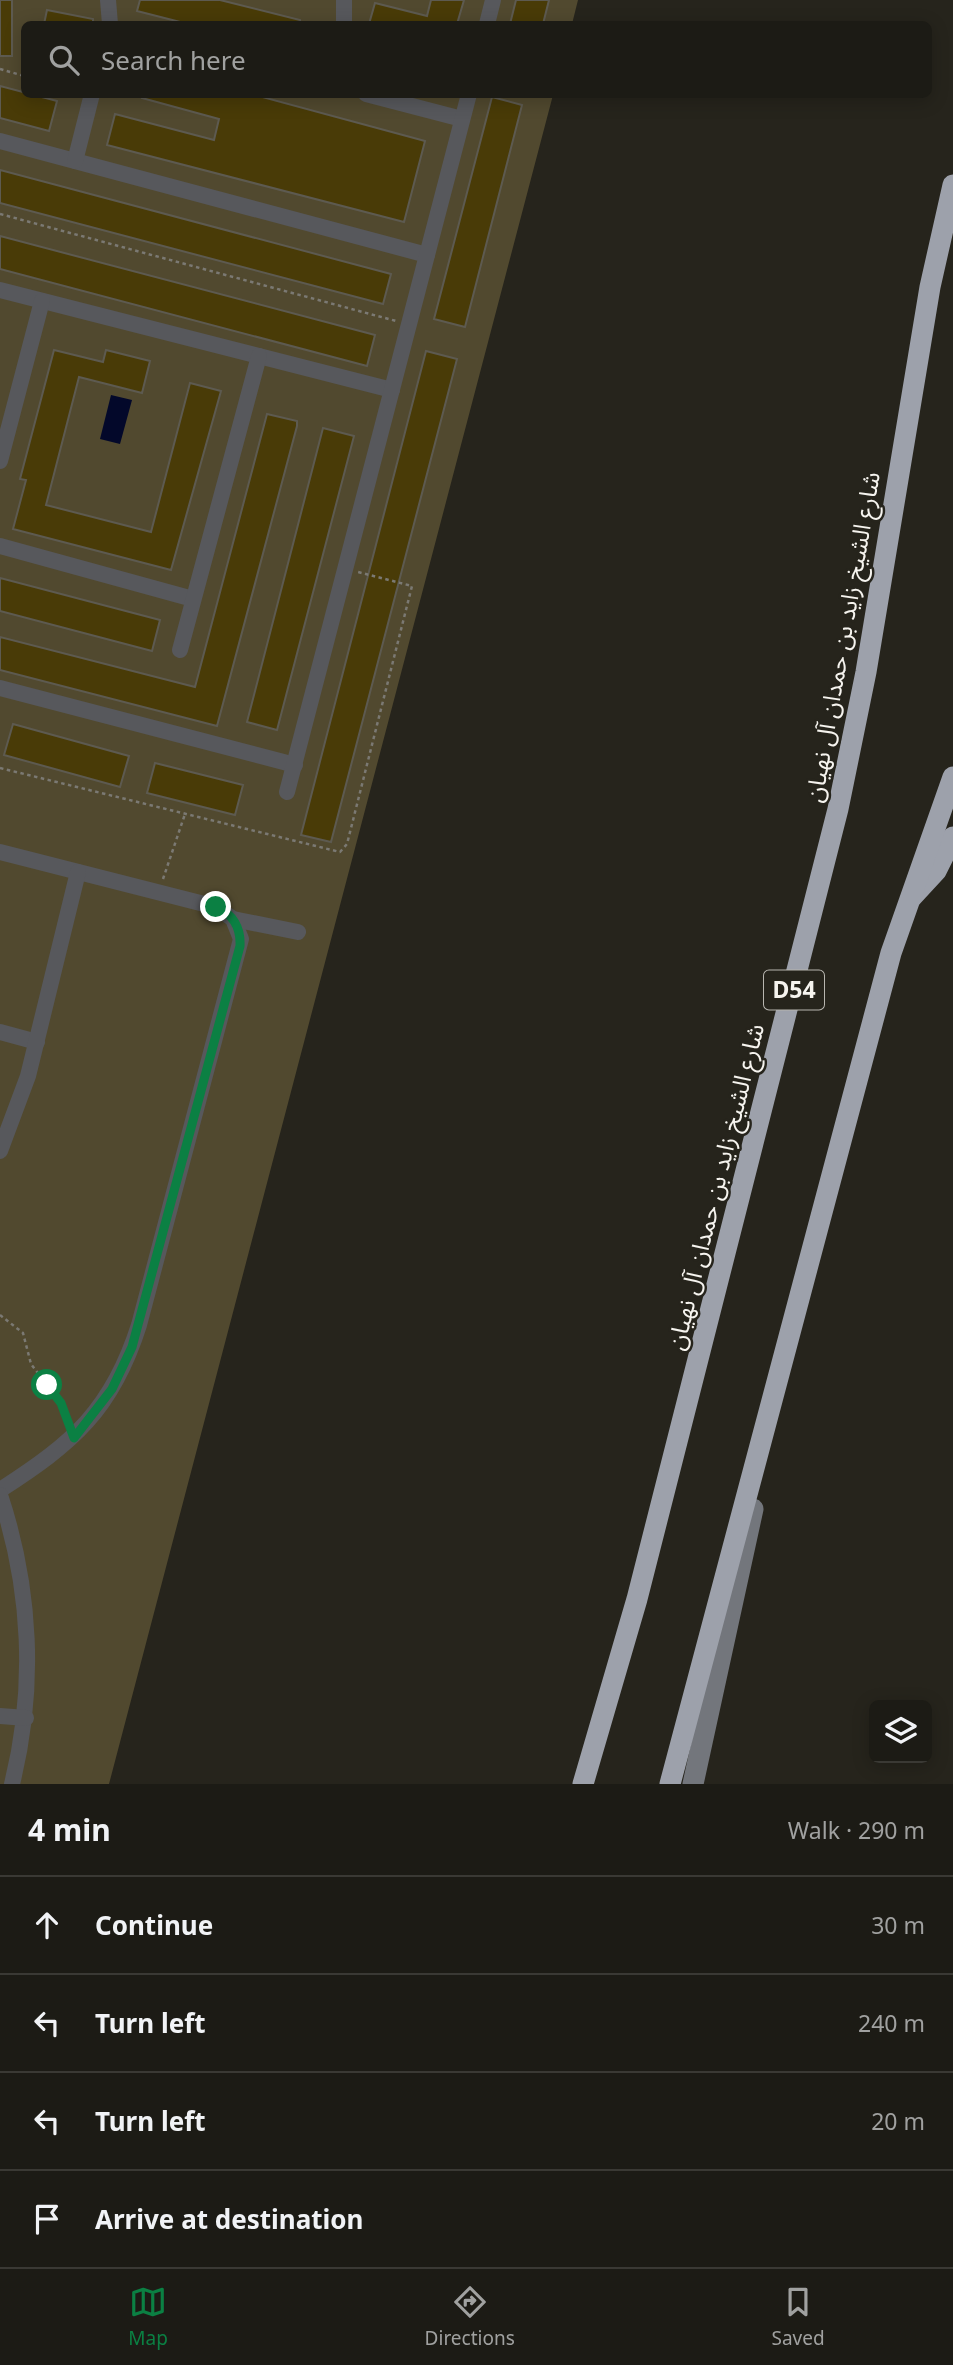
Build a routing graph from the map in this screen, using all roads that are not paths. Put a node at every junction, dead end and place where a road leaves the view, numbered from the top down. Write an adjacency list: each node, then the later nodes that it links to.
1 (108, 0): 4 (street)
2 (344, 0): 5 (street)
3 (493, 0): 6 (street)
4 (110, 21)
5 (345, 21)
6 (488, 21)
7 (91, 98): 12 (street)
8 (381, 98): 10 (street)
9 (468, 98): 10 (street)
10 (462, 119): 14 (street)
11 (0, 141): 12 (street)
12 (75, 161): 14 (street)
13 (953, 185): 41 (highway, شارع الشيخ زايد بن حمدان آل نهيان / D54)
14 (427, 255): 18 (street)
15 (0, 290): 16 (street)
16 (42, 301): 17 (street); 19 (street)
17 (259, 356): 18 (street); 21 (street)
18 (392, 390): 24 (street)
19 (0, 461)
20 (0, 546): 21 (street)
21 (193, 598): 22 (street)
22 (180, 650)
23 (0, 688): 24 (street)
24 (295, 765): 26 (street)
25 (953, 777): 30 (highway)
26 (287, 792)
27 (953, 836): 30 (highway)
28 (0, 852): 29 (street)
29 (78, 872): 31 (street); 34 (street)
30 (908, 900): 36 (highway)
31 (233, 919): 32 (street); 37 (street)
32 (298, 932)
33 (0, 1032): 34 (street)
34 (37, 1042): 35 (street)
35 (0, 1151)
36 (812, 1248): 42 (highway); 43 (street)
37 (0, 1492): 39 (street)
38 (0, 1716): 39 (street)
39 (26, 1718): 40 (street)
40 (12, 1784)
41 (583, 1784)
42 (670, 1784)
43 (693, 1784)

